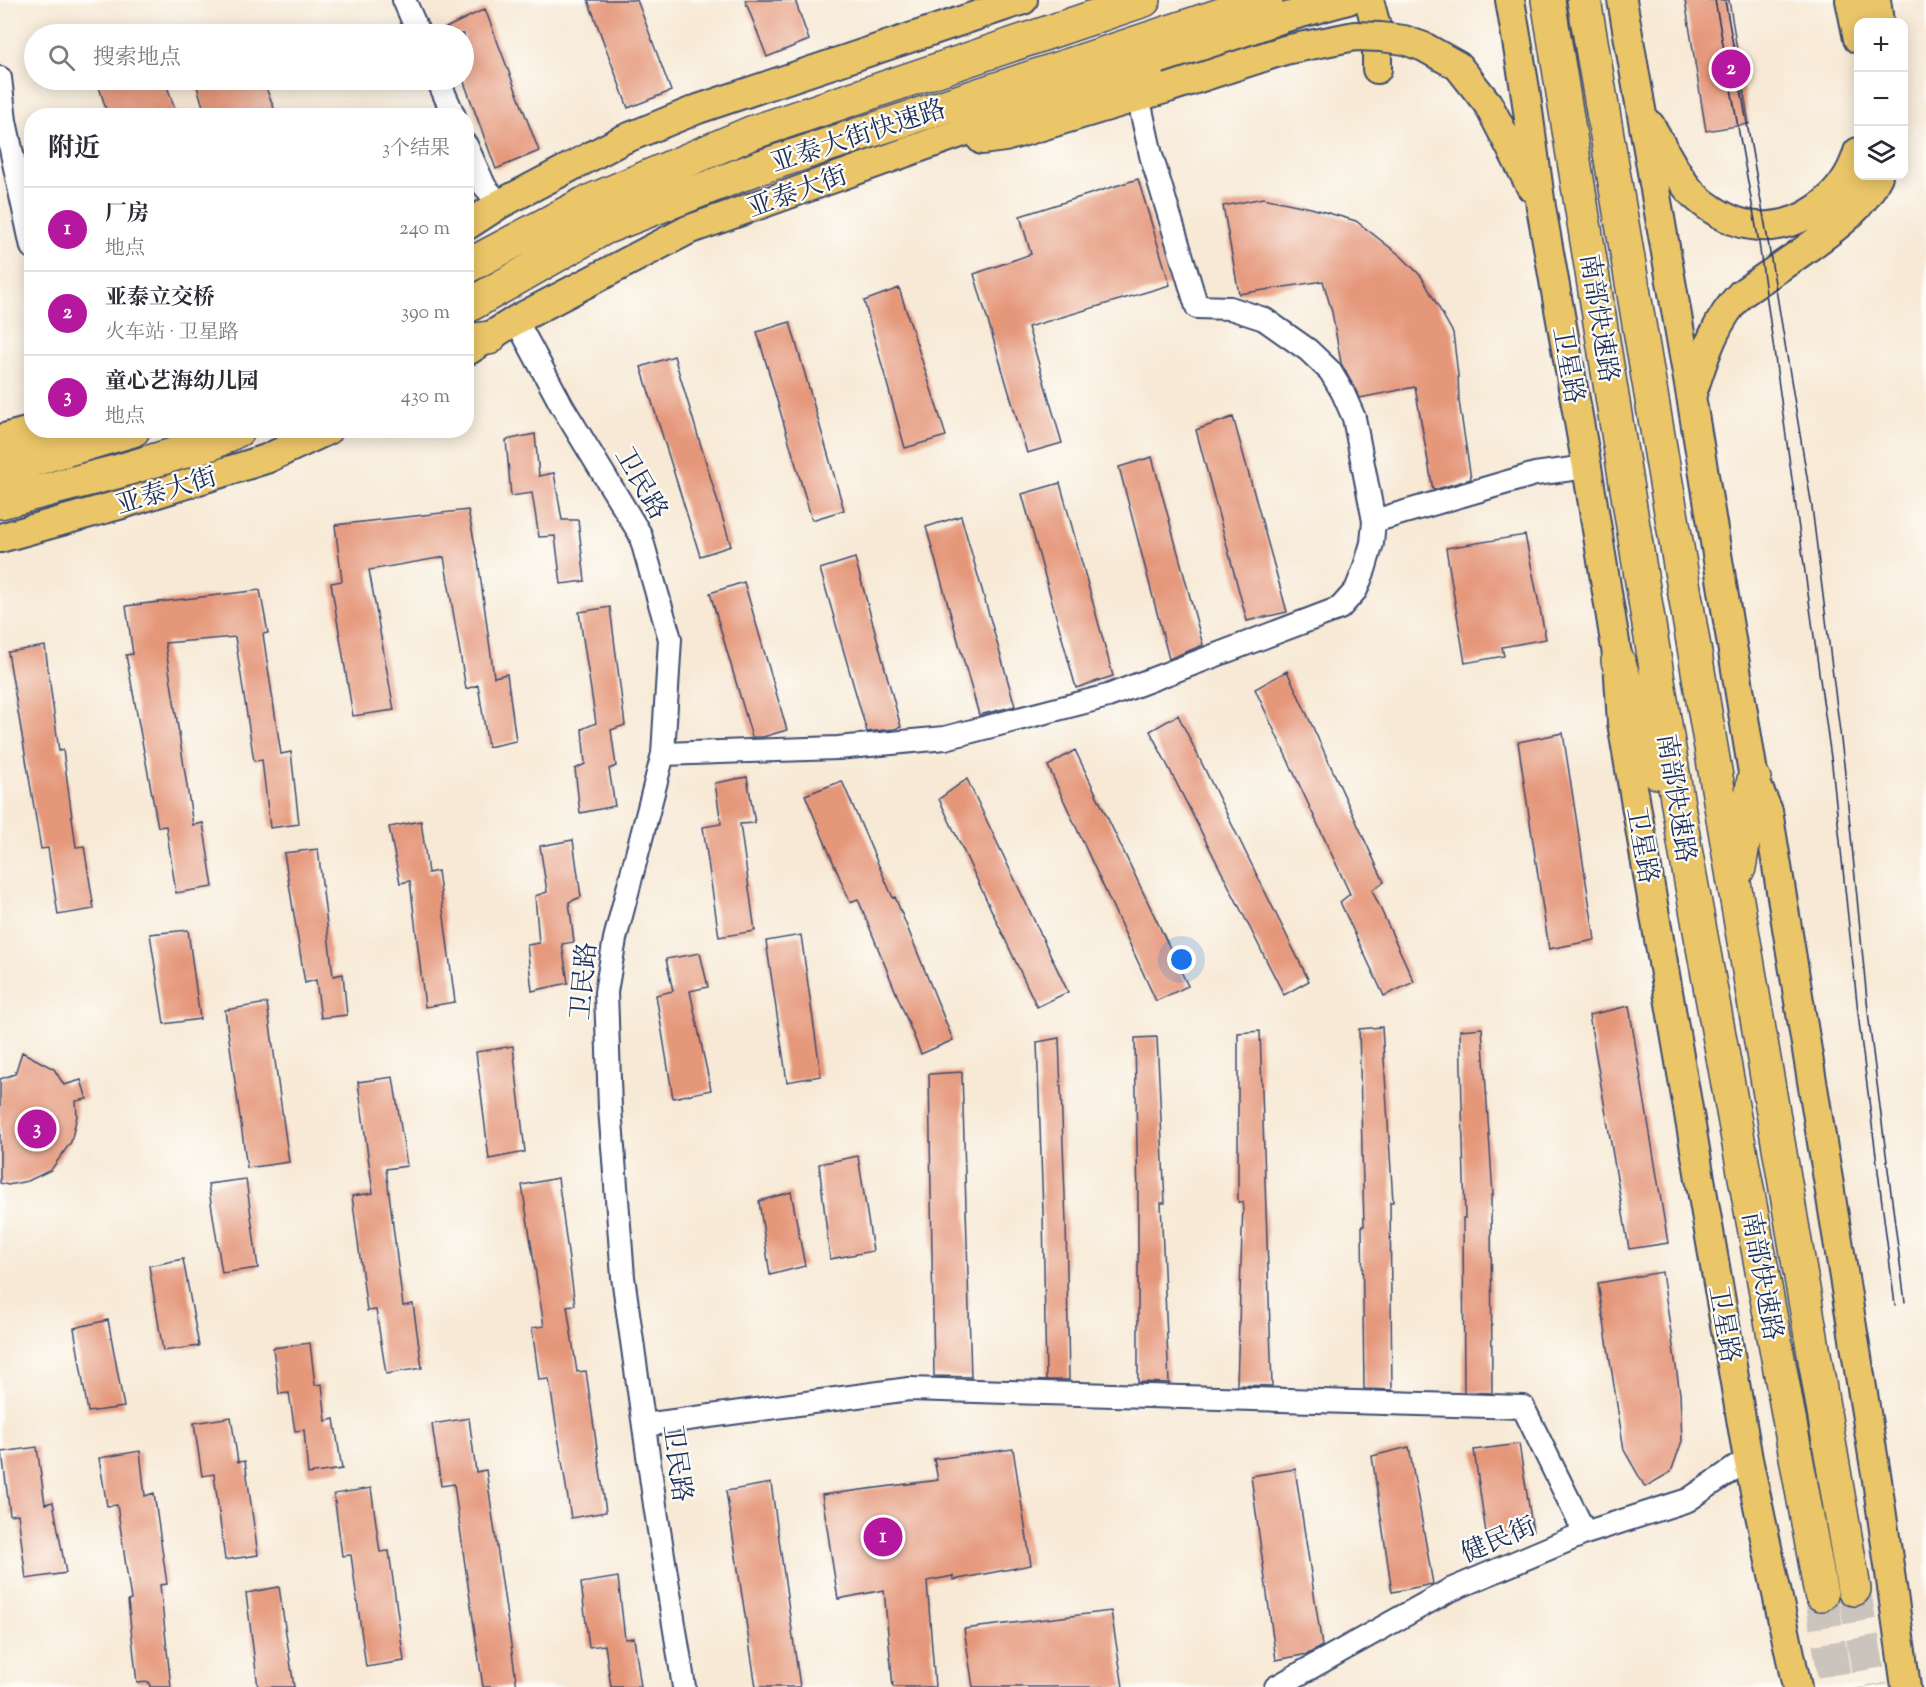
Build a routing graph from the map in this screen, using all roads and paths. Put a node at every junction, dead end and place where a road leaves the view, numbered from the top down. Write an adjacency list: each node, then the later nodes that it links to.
1 (404, 0): 15 (street)
2 (1023, 0): 26 (main road)
3 (1144, 0): 30 (highway, 亚泰大街快速路)
4 (1266, 0): 31 (highway, 亚泰大街快速路)
5 (1348, 0): 22 (main road, 亚泰大街)
6 (1369, 0): 16 (main road)
7 (1510, 0): 27 (main road, 卫星路)
8 (1548, 0): 47 (highway, 南部快速路)
9 (1584, 0): 48 (highway, 南部快速路)
10 (1622, 0): 21 (main road)
11 (1850, 0): 14 (main road)
12 (1876, 0): 13 (main road)
13 (1878, 18)
14 (1854, 20)
15 (415, 24)
16 (1377, 69)
17 (0, 78): 28 (street)
18 (442, 90): 20 (street)
19 (1138, 96): 22 (main road); 27 (main road, bridge); 42 (street)
20 (450, 108)
21 (1641, 109): 24 (main road); 33 (main road)
22 (920, 147): 32 (main road, 亚泰大街)
23 (474, 163): 26 (street)
24 (1854, 167)
25 (1876, 180): 33 (main road)
26 (500, 204): 29 (main road)
27 (1541, 207): 39 (main road, 卫星路)
28 (24, 210)
29 (474, 221)
30 (474, 263)
31 (474, 302)
32 (484, 338): 45 (street, 卫民路)
33 (1691, 396): 46 (main road)
34 (24, 433): 38 (main road)
35 (106, 438): 40 (highway)
36 (222, 438): 41 (highway)
37 (311, 438): 43 (main road, 亚泰大街)
38 (0, 439)
39 (1587, 467): 42 (street); 44 (main road, 卫星路)
40 (0, 469)
41 (0, 502)
42 (1374, 521): 45 (street)
43 (0, 538)
44 (1618, 661): 47 (highway); 50 (main road, 卫星路)
45 (663, 754): 49 (street, 卫民路)
46 (1754, 779): 48 (highway); 57 (main road)
47 (1686, 854): 53 (highway, 南部快速路)
48 (1735, 894): 52 (highway, 南部快速路)
49 (644, 1425): 51 (street); 54 (street, 卫民路)
50 (1748, 1459): 51 (street, 健民街); 56 (main road, 卫星路)
51 (1585, 1533): 55 (street, 健民街)
52 (1854, 1589)
53 (1821, 1594)
54 (684, 1687)
55 (1276, 1687)
56 (1797, 1687)
57 (1906, 1687)

